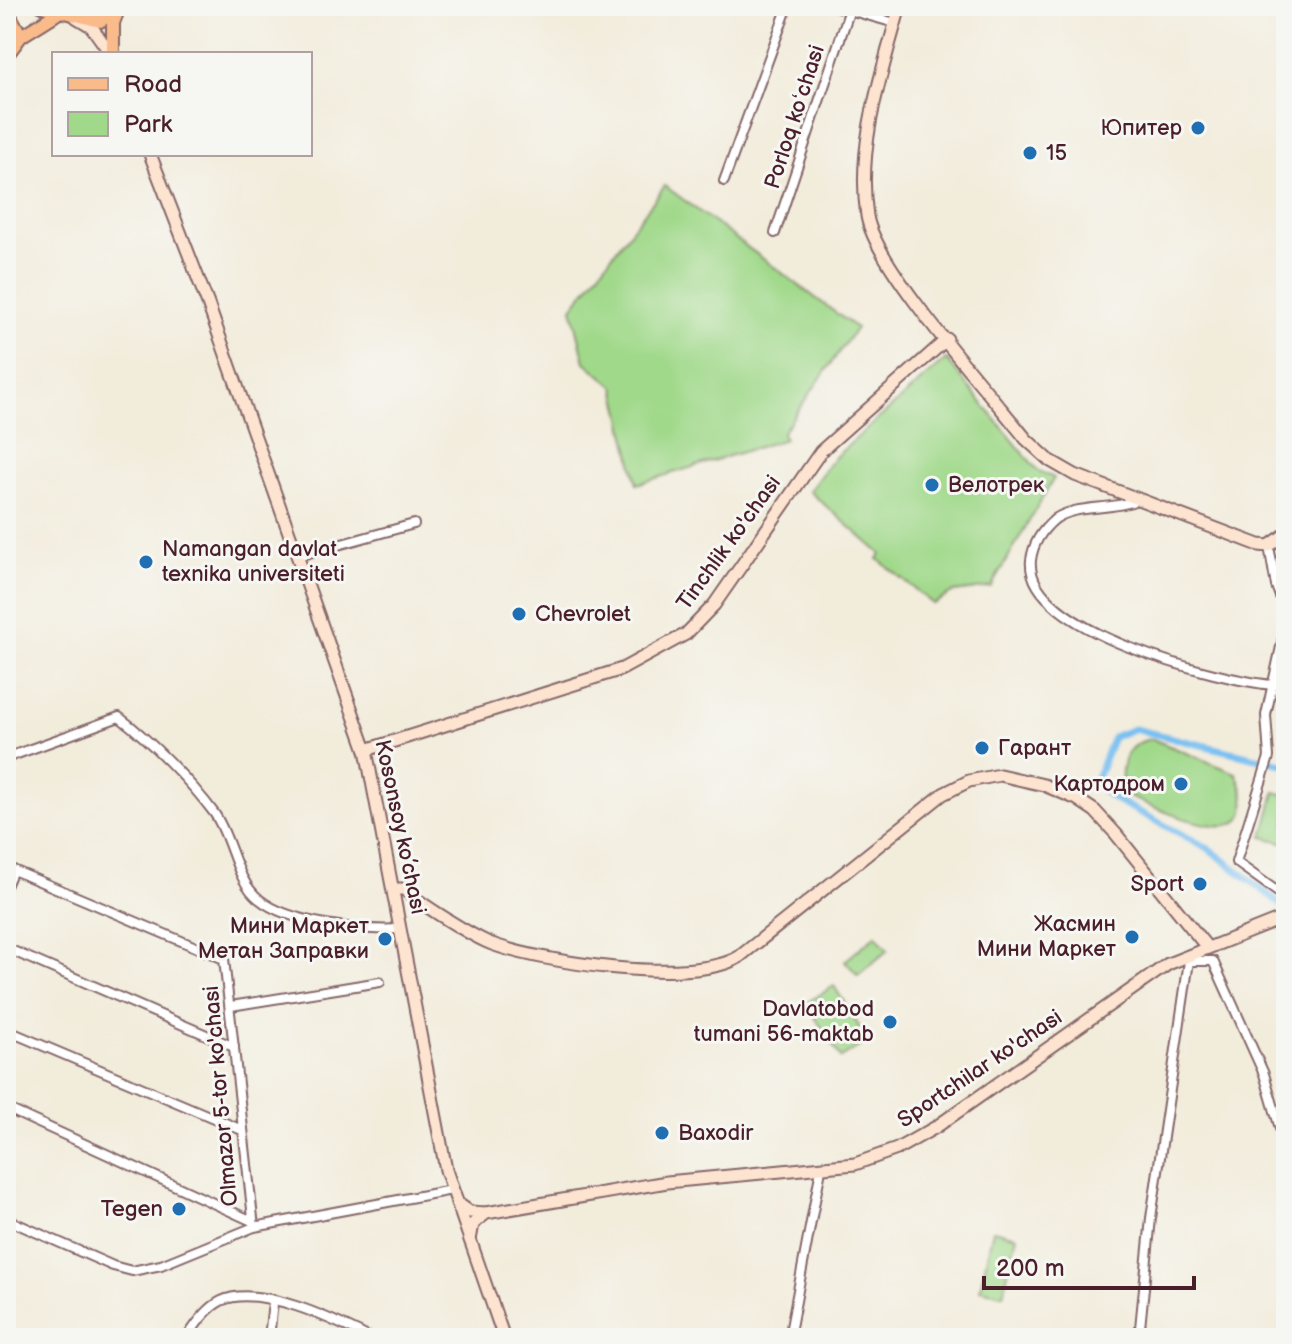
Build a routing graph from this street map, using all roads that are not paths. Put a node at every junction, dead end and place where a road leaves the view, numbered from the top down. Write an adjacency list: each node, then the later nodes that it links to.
1 (42, 6): 7 (main road)
2 (788, 6): 16 (street, Porloq koʻchasi)
3 (835, 6): 8 (street)
4 (900, 6): 10 (street)
5 (121, 7): 9 (main road); 13 (main road)
6 (6, 9): 11 (main road)
7 (61, 11): 9 (main road); 11 (main road)
8 (849, 12): 10 (street); 17 (street, Porloq koʻchasi)
9 (75, 17): 12 (street)
10 (895, 23): 18 (street)
11 (21, 36): 14 (main road)
12 (110, 52)
13 (112, 52)
14 (6, 56)
15 (151, 156): 23 (street, Kosonsoy ko’chasi)
16 (724, 181)
17 (775, 233)
18 (947, 339): 19 (street); 25 (street, Tinchlik ko'chasi)
19 (1137, 500): 22 (street); 24 (street)
20 (414, 524): 23 (street)
21 (1286, 534): 22 (street)
22 (1269, 546): 24 (street)
23 (298, 556): 25 (street, Kosonsoy ko’chasi)
24 (1273, 685): 30 (street)
25 (366, 750): 29 (street, Kosonsoy ko’chasi)
26 (6, 758): 32 (street)
27 (10, 869): 28 (street); 37 (street, Olmazor 5-tor ko'chasi)
28 (6, 886)
29 (393, 889): 32 (street, Kosonsoy ko’chasi); 33 (street)
30 (1286, 898)
31 (1285, 918): 33 (street, Sportchilar ko'chasi)
32 (401, 929): 44 (street, Kosonsoy ko’chasi)
33 (1206, 946): 35 (street, Sportchilar ko'chasi)
34 (6, 948): 39 (street)
35 (1189, 957): 42 (street); 43 (street, Sportchilar ko'chasi); 56 (street)
36 (380, 982): 37 (street)
37 (231, 1006): 39 (street, Olmazor 5-tor ko'chasi)
38 (6, 1030): 41 (street)
39 (234, 1047): 41 (street, Olmazor 5-tor ko'chasi)
40 (6, 1108): 48 (street)
41 (242, 1130): 48 (street, Olmazor 5-tor ko'chasi)
42 (1286, 1149)
43 (821, 1169): 46 (street, Sportchilar ko'chasi); 55 (street)
44 (452, 1190): 45 (street, Kosonsoy ko’chasi); 48 (street)
45 (457, 1203): 46 (street); 49 (street, Kosonsoy ko’chasi)
46 (486, 1213): 49 (street)
47 (6, 1219): 48 (street)
48 (252, 1223)
49 (470, 1241): 54 (street, Kosonsoy ko’chasi)
50 (273, 1302): 51 (street); 52 (street); 53 (street)
51 (187, 1338)
52 (269, 1338)
53 (370, 1338)
54 (504, 1338)
55 (789, 1338)
56 (1139, 1338)

